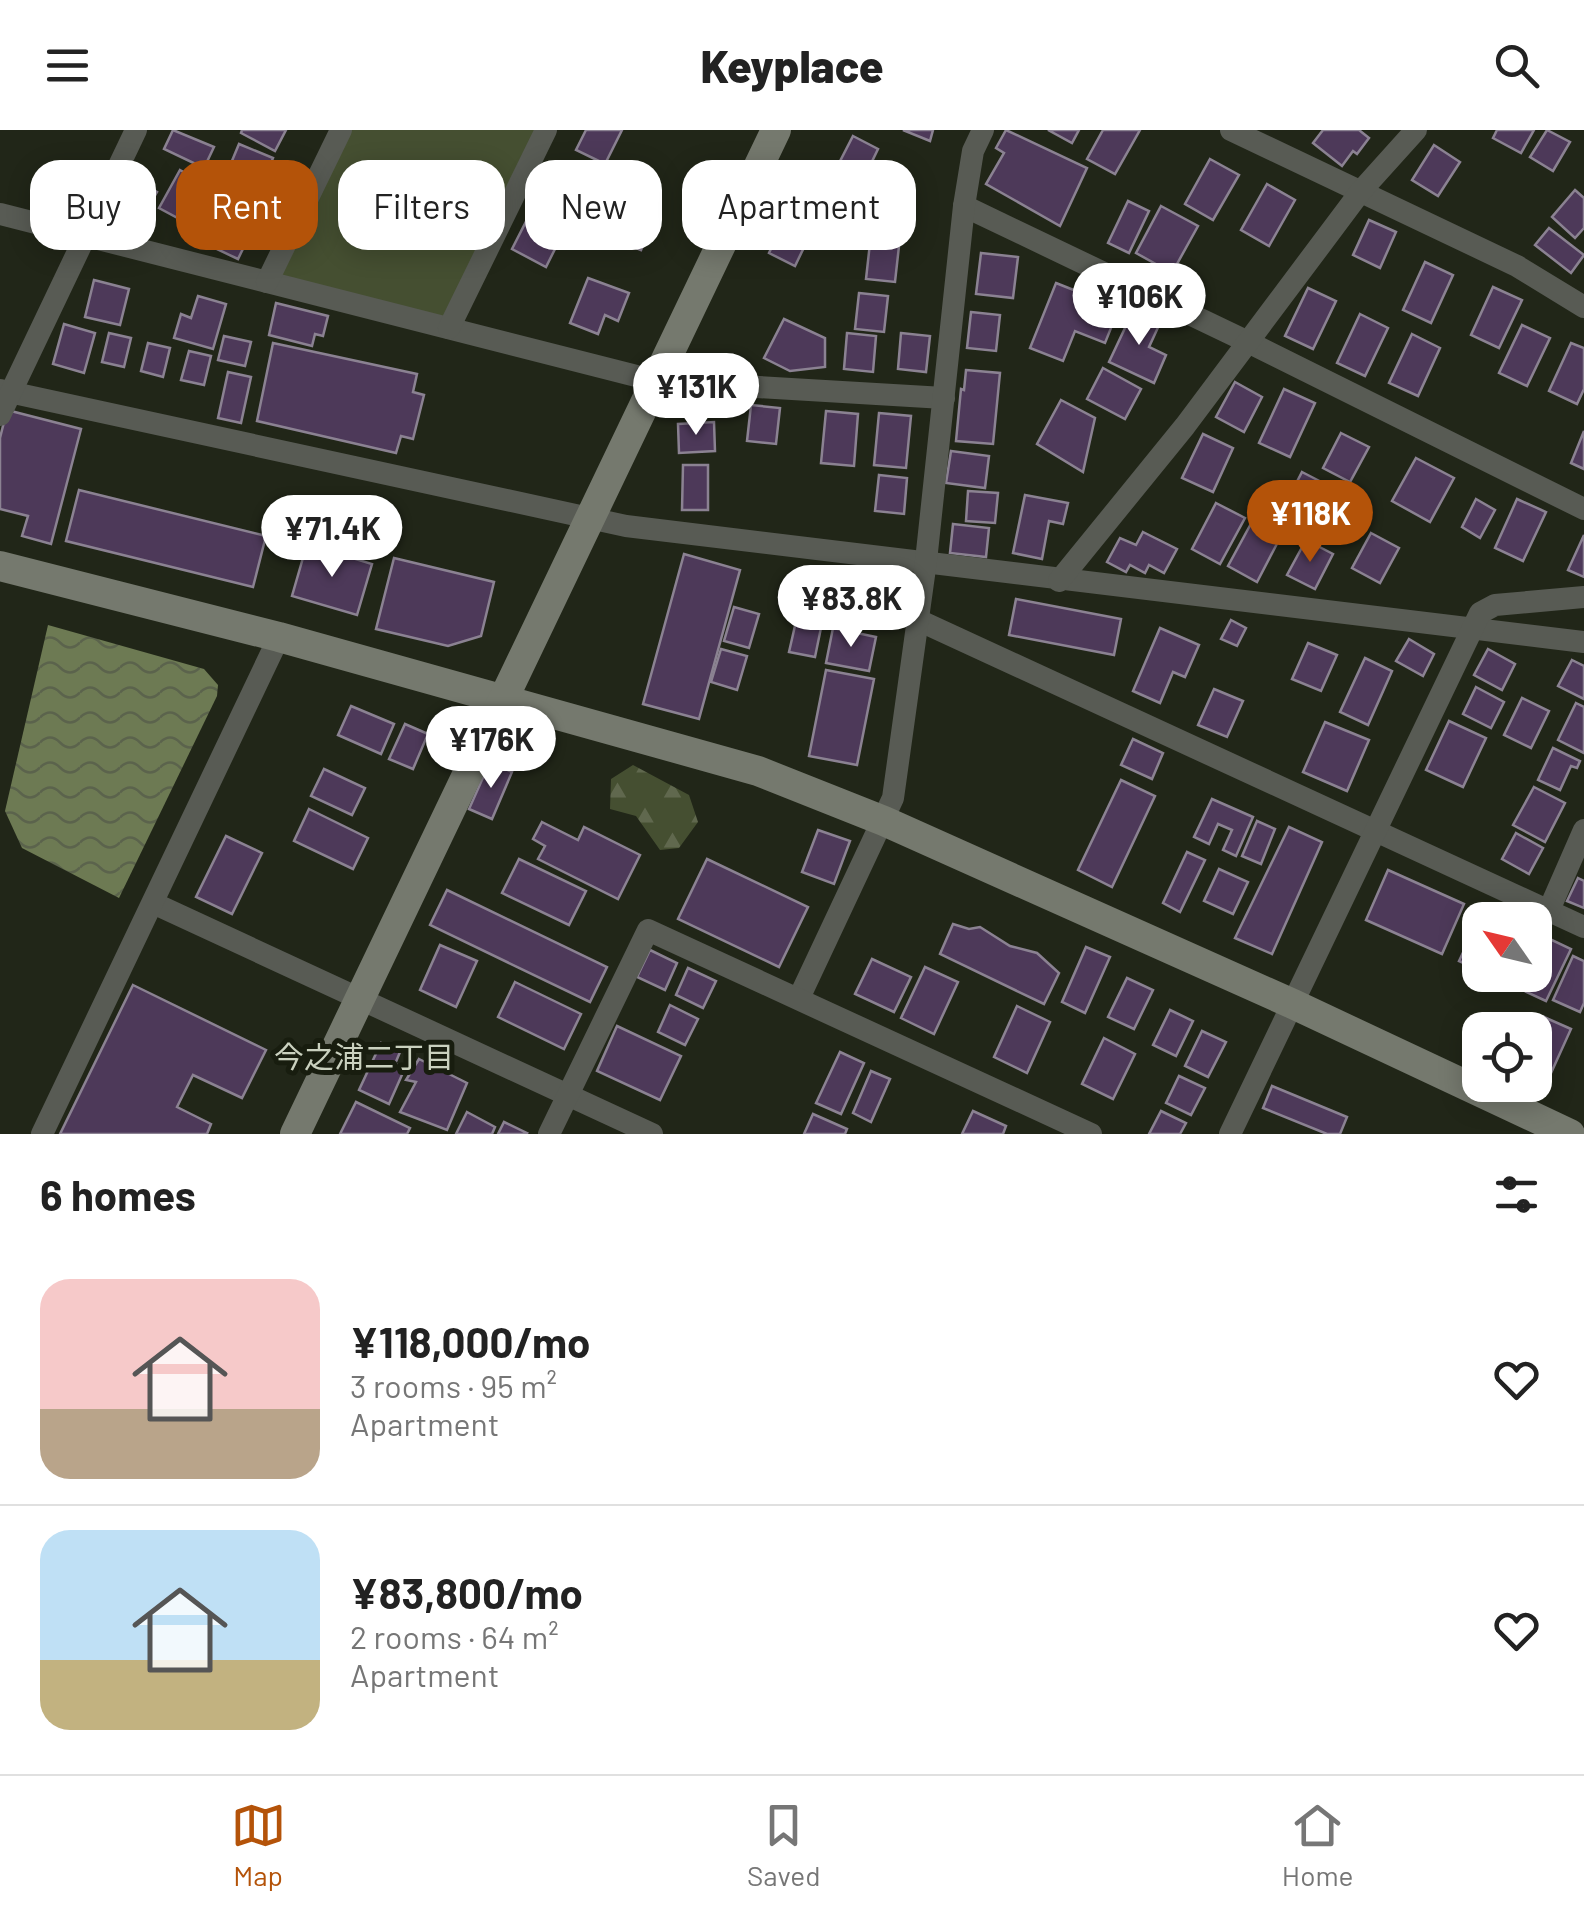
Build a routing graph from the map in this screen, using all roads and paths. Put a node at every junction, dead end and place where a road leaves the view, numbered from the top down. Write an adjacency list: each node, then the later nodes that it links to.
1 (136, 130): 8 (street)
2 (340, 130): 15 (street)
3 (546, 130): 17 (street)
4 (776, 130): 19 (street)
5 (983, 130): 10 (street)
6 (1231, 130): 9 (street)
7 (1416, 130): 9 (street)
8 (121, 160)
9 (1361, 191): 16 (street); 18 (street)
10 (964, 206): 18 (street); 21 (street)
11 (0, 214): 12 (street)
12 (30, 221)
13 (77, 250): 20 (street)
14 (143, 250): 15 (street)
15 (267, 282): 17 (street)
16 (1580, 298)
17 (449, 328): 19 (street)
18 (1248, 342): 23 (street); 27 (street)
19 (656, 381): 21 (street); 24 (street)
20 (5, 391): 22 (street); 24 (street)
21 (944, 398): 25 (street)
22 (0, 415)
23 (1584, 509)
24 (589, 518): 25 (street); 33 (street)
25 (926, 561): 27 (street); 29 (street)
26 (0, 566): 31 (street)
27 (1059, 581): 30 (street)
28 (1584, 597): 30 (street)
29 (918, 620): 34 (street); 35 (street)
30 (1470, 628): 32 (street); 35 (street)
31 (279, 637): 33 (street); 38 (street)
32 (1584, 642)
33 (502, 698): 34 (street); 43 (street)
34 (884, 821): 42 (street); 44 (street)
35 (1374, 830): 37 (street); 44 (street)
36 (1584, 830): 39 (street)
37 (1532, 902)
38 (153, 903): 43 (street); 46 (street)
39 (1552, 903)
40 (1552, 911): 41 (street)
41 (1584, 927)
42 (799, 998): 45 (street); 50 (street)
43 (358, 1000): 45 (street); 47 (street)
44 (1293, 1004): 51 (street); 52 (street)
45 (568, 1095): 48 (street); 49 (street)
46 (42, 1134)
47 (295, 1134)
48 (549, 1134)
49 (652, 1134)
50 (1092, 1134)
51 (1230, 1134)
52 (1570, 1134)

